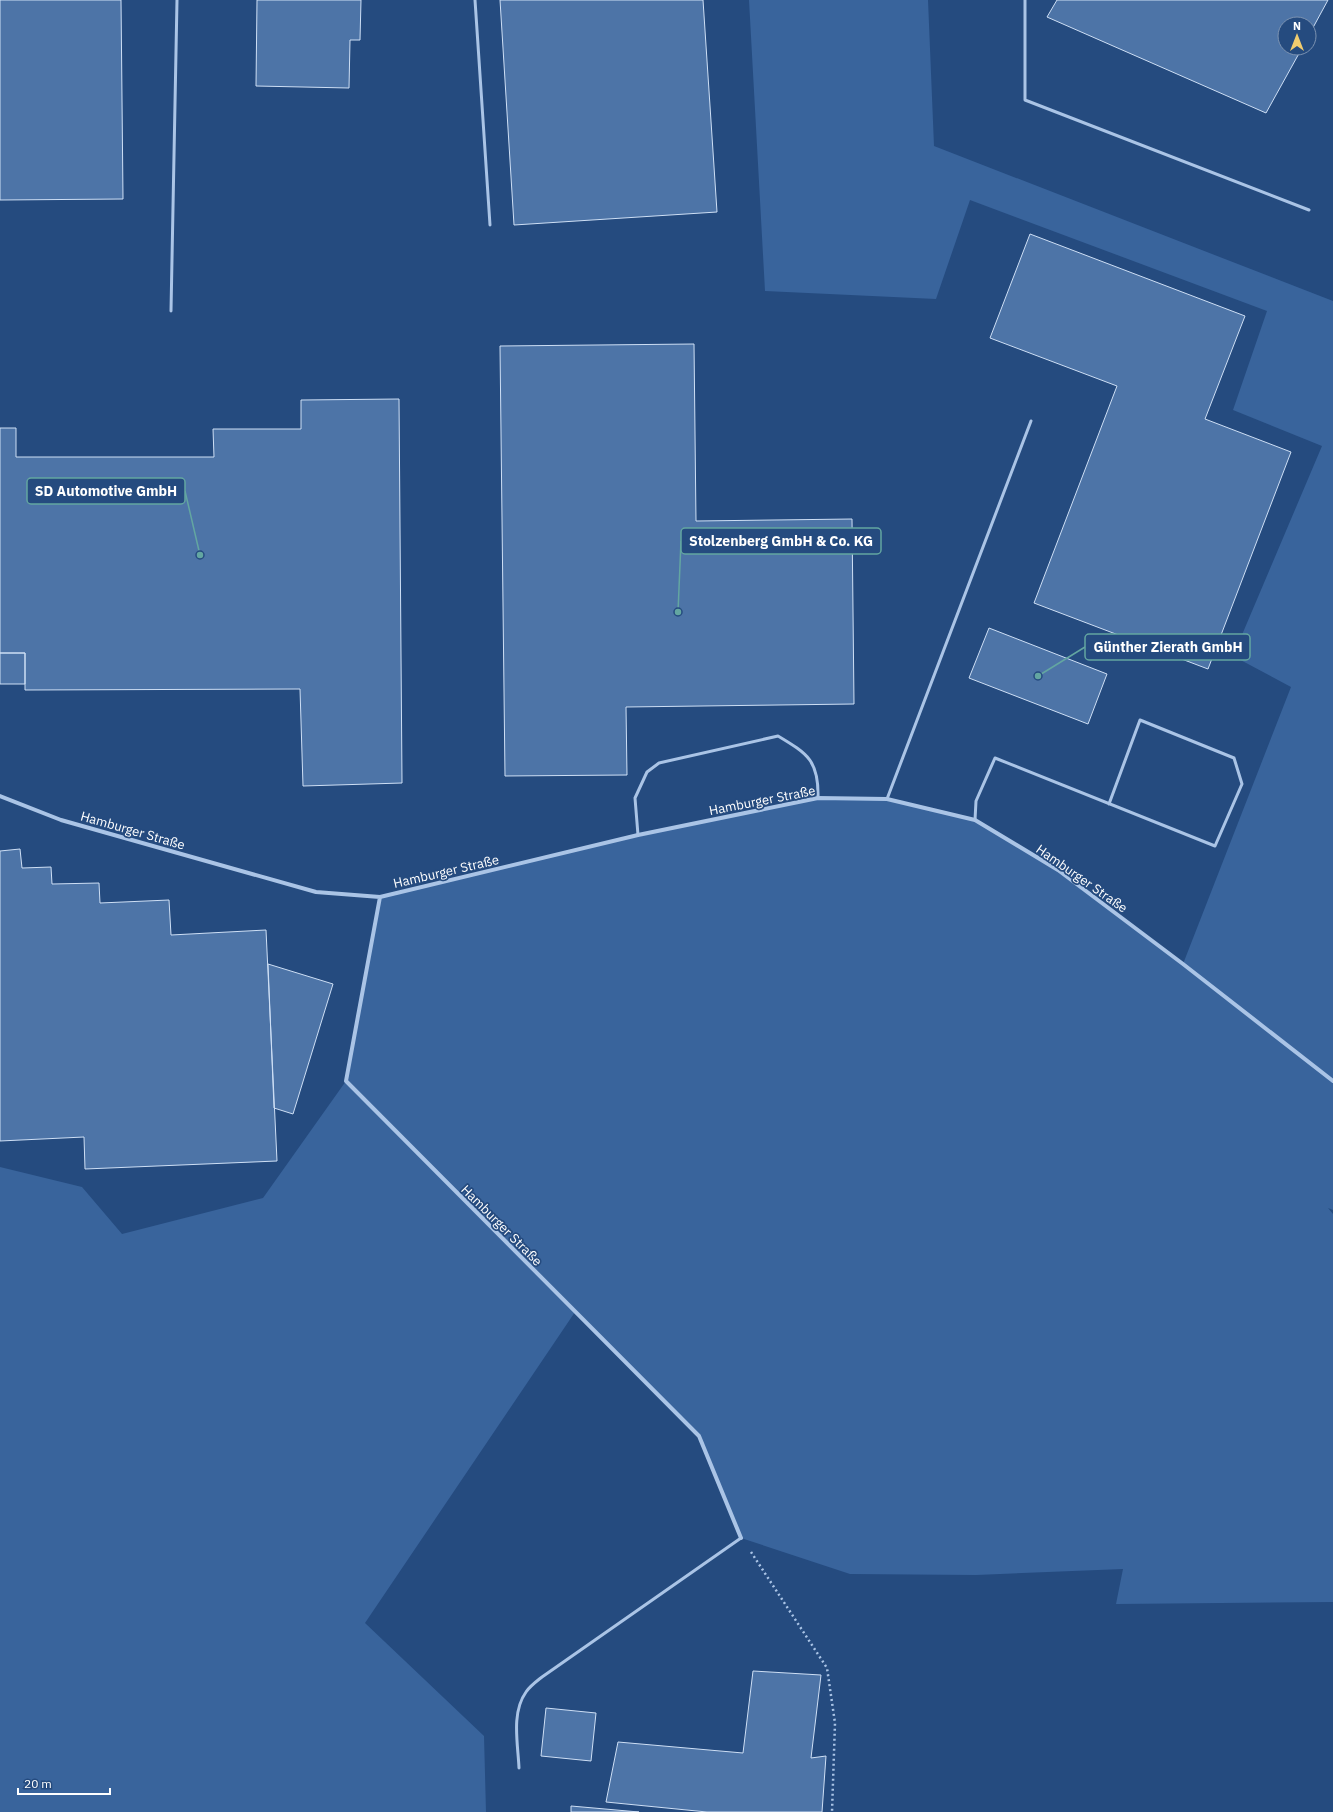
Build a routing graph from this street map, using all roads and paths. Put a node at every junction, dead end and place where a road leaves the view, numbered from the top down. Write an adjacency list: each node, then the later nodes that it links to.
1 (177, 0): 6 (lane)
2 (475, 0): 5 (lane)
3 (1025, 0): 4 (lane)
4 (1309, 210)
5 (490, 225)
6 (171, 311)
7 (1031, 421): 10 (lane)
8 (0, 796): 14 (street, Hamburger Straße)
9 (818, 798): 10 (street, Hamburger Straße); 13 (street, Hamburger Straße); 13 (lane)
10 (887, 799): 12 (street, Hamburger Straße)
11 (1109, 804): 11 (lane); 12 (lane)
12 (975, 820): 15 (street, Hamburger Straße)
13 (638, 835): 14 (street, Hamburger Straße)
14 (380, 897): 16 (street, Hamburger Straße)
15 (1333, 1081)
16 (741, 1538): 17 (lane); 18 (path)
17 (519, 1768)
18 (832, 1812)

